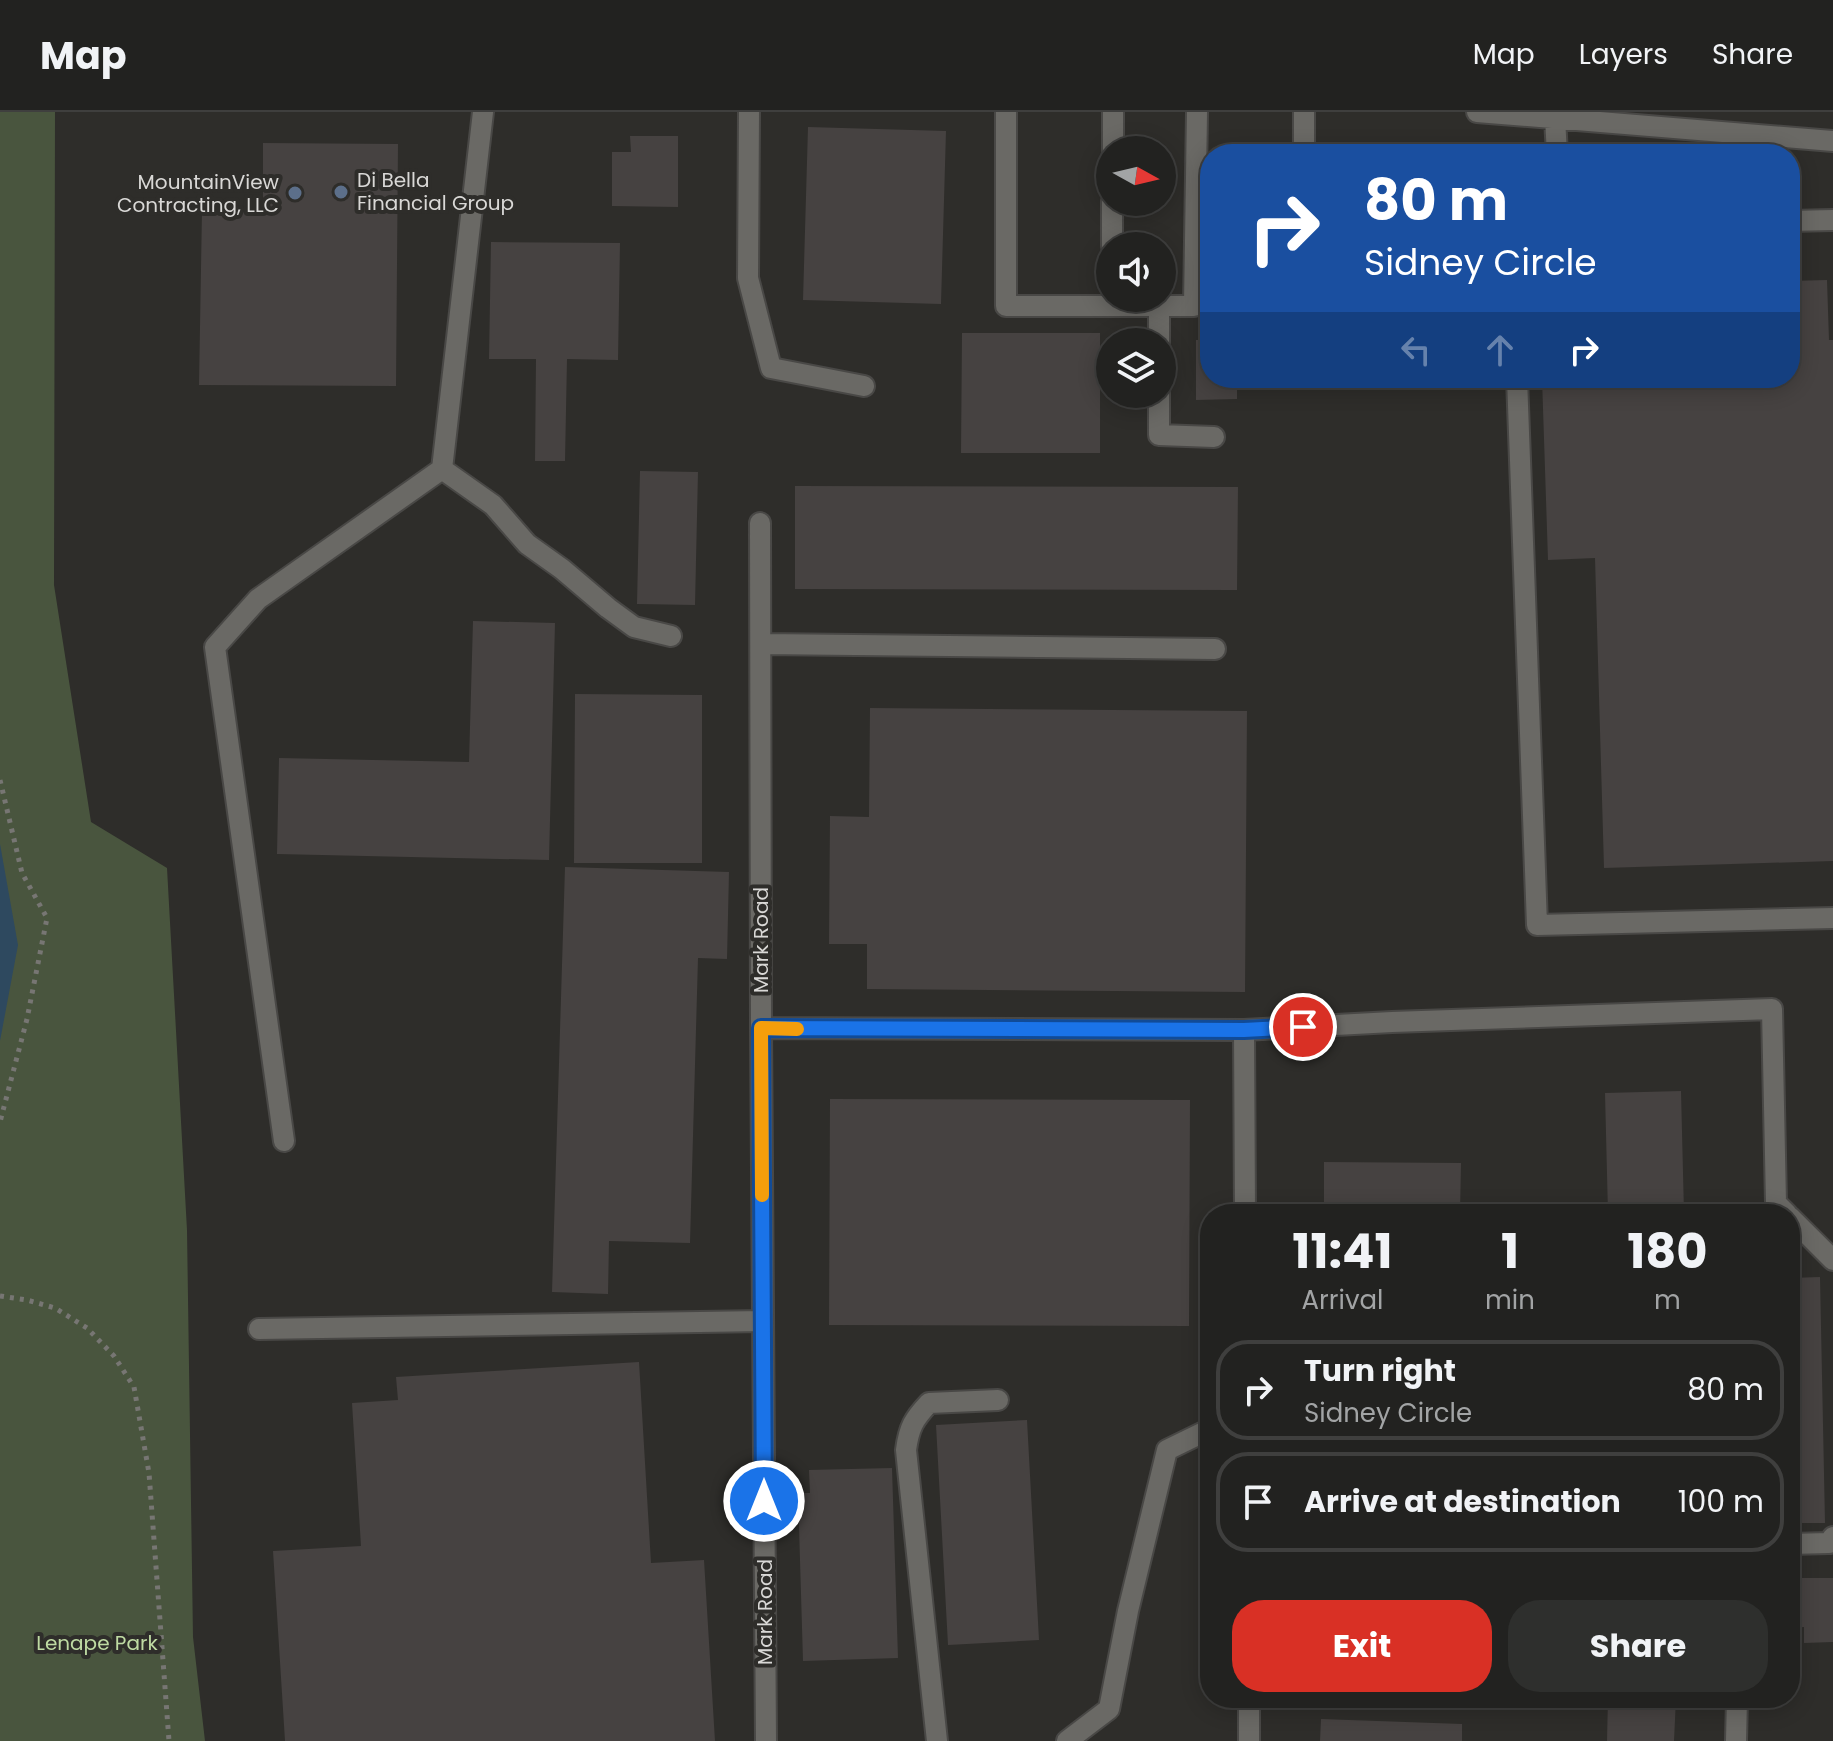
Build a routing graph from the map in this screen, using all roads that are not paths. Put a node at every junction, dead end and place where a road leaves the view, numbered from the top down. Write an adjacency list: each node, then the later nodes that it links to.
1 (483, 112): 23 (street)
2 (749, 112): 19 (street)
3 (1006, 112): 17 (street)
4 (1113, 112): 11 (street)
5 (1197, 112): 18 (street)
6 (1304, 112): 13 (street)
7 (1477, 112): 9 (street)
8 (1597, 116): 9 (street); 10 (street)
9 (1555, 118): 14 (street)
10 (1663, 119): 12 (street)
11 (1113, 136)
12 (1833, 141)
13 (1304, 144)
14 (1556, 144)
15 (1833, 220): 16 (street)
16 (1800, 221)
17 (1096, 303)
18 (1176, 307)
19 (864, 386)
20 (1517, 388): 28 (street)
21 (1159, 408): 22 (street)
22 (1214, 437)
23 (442, 469): 25 (street); 31 (street)
24 (760, 523): 26 (street, Mark Road)
25 (671, 636)
26 (761, 644): 27 (street); 29 (street, Mark Road)
27 (1215, 649)
28 (1833, 918)
29 (761, 1028): 30 (street); 36 (street, Mark Road)
30 (1244, 1030): 32 (street); 33 (street)
31 (284, 1141)
32 (1245, 1204)
33 (1777, 1204)
34 (1800, 1228): 35 (street)
35 (1833, 1260)
36 (763, 1321): 37 (street); 44 (street, Mark Road)
37 (259, 1329)
38 (998, 1400): 45 (street)
39 (1200, 1434): 46 (street)
40 (1833, 1537): 41 (street)
41 (1800, 1544)
42 (1249, 1708): 47 (street)
43 (1737, 1708): 48 (street)
44 (766, 1741)
45 (937, 1741)
46 (1067, 1741)
47 (1249, 1741)
48 (1736, 1741)

